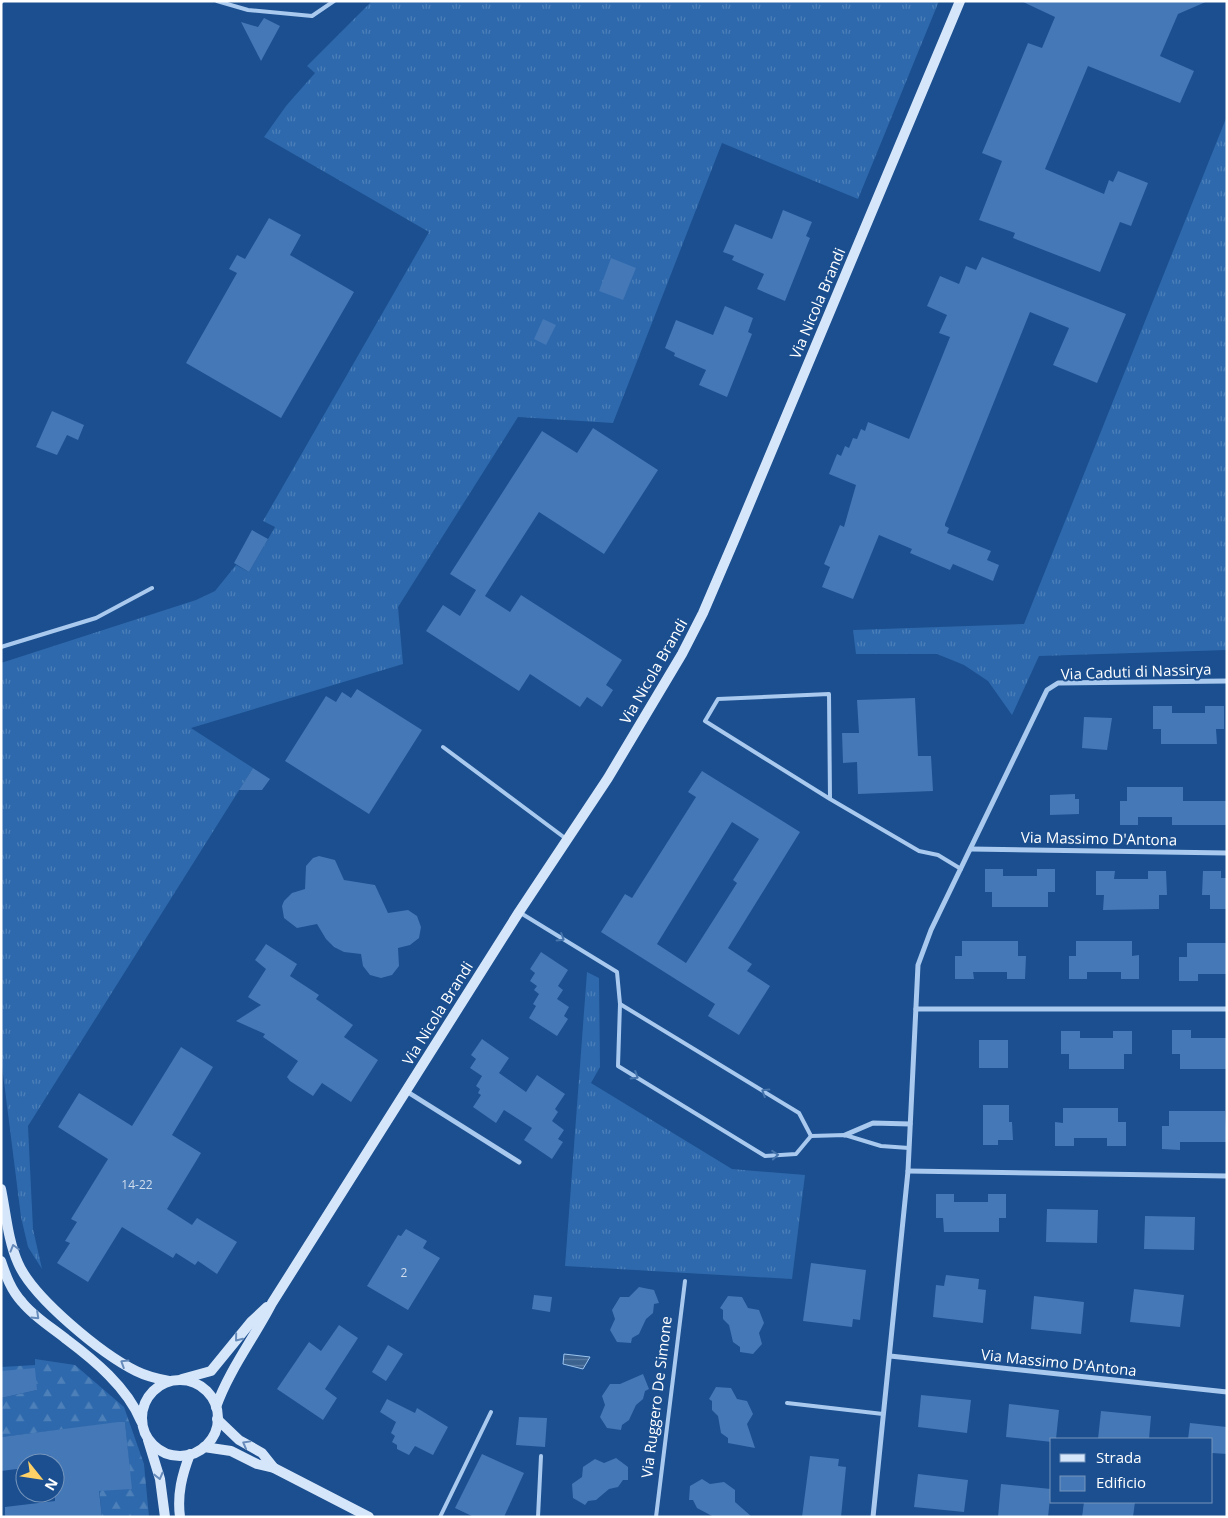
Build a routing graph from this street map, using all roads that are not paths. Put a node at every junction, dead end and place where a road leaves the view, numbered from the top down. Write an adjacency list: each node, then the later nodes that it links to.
1 (217, 1): 2 (lane)
2 (334, 1)
3 (960, 1): 9 (street, Via Nicola Brandi)
4 (152, 588): 5 (lane)
5 (1, 647)
6 (1227, 681): 10 (street, Via Caduti di Nassirya)
7 (443, 747): 9 (lane)
8 (830, 799): 8 (lane); 12 (lane)
9 (567, 839): 13 (street, Via Nicola Brandi)
10 (971, 849): 11 (street, Via Massimo D'Antona); 12 (street)
11 (1227, 853)
12 (962, 869): 15 (street)
13 (520, 912): 14 (lane, one-way to 14); 17 (street, Via Nicola Brandi)
14 (620, 1004): 20 (lane, one-way to 14); 20 (lane, one-way to 20)
15 (916, 1009): 16 (street); 18 (street)
16 (1227, 1009)
17 (406, 1091): 22 (street); 28 (street, Via Nicola Brandi)
18 (910, 1124): 19 (street); 21 (street)
19 (845, 1135): 20 (lane); 21 (lane)
20 (811, 1136)
21 (909, 1148): 23 (street)
22 (520, 1162)
23 (908, 1171): 24 (street); 29 (street)
24 (1227, 1176)
25 (1, 1189): 30 (street, one-way to 25)
26 (1, 1261): 37 (street, one-way to 37)
27 (685, 1281): 48 (lane, Via Ruggero De Simone)
28 (272, 1303): 30 (street, Via Nicola Brandi, one-way to 30); 33 (street, Via Nicola Brandi)
29 (890, 1356): 31 (street, Via Massimo D'Antona); 35 (street)
30 (174, 1381): 33 (street); 37 (street)
31 (1227, 1392)
32 (787, 1403): 35 (lane)
33 (216, 1407): 36 (street)
34 (490, 1412): 46 (lane)
35 (882, 1414): 49 (street)
36 (217, 1419): 39 (street); 42 (street, one-way to 36)
37 (142, 1422): 38 (street)
38 (147, 1437): 40 (street); 43 (street, one-way to 43)
39 (204, 1447): 40 (street); 42 (street)
40 (190, 1454): 44 (street)
41 (541, 1456): 47 (lane)
42 (274, 1468): 45 (street)
43 (165, 1517)
44 (180, 1517)
45 (369, 1517)
46 (440, 1517)
47 (538, 1517)
48 (656, 1517)
49 (873, 1517)

